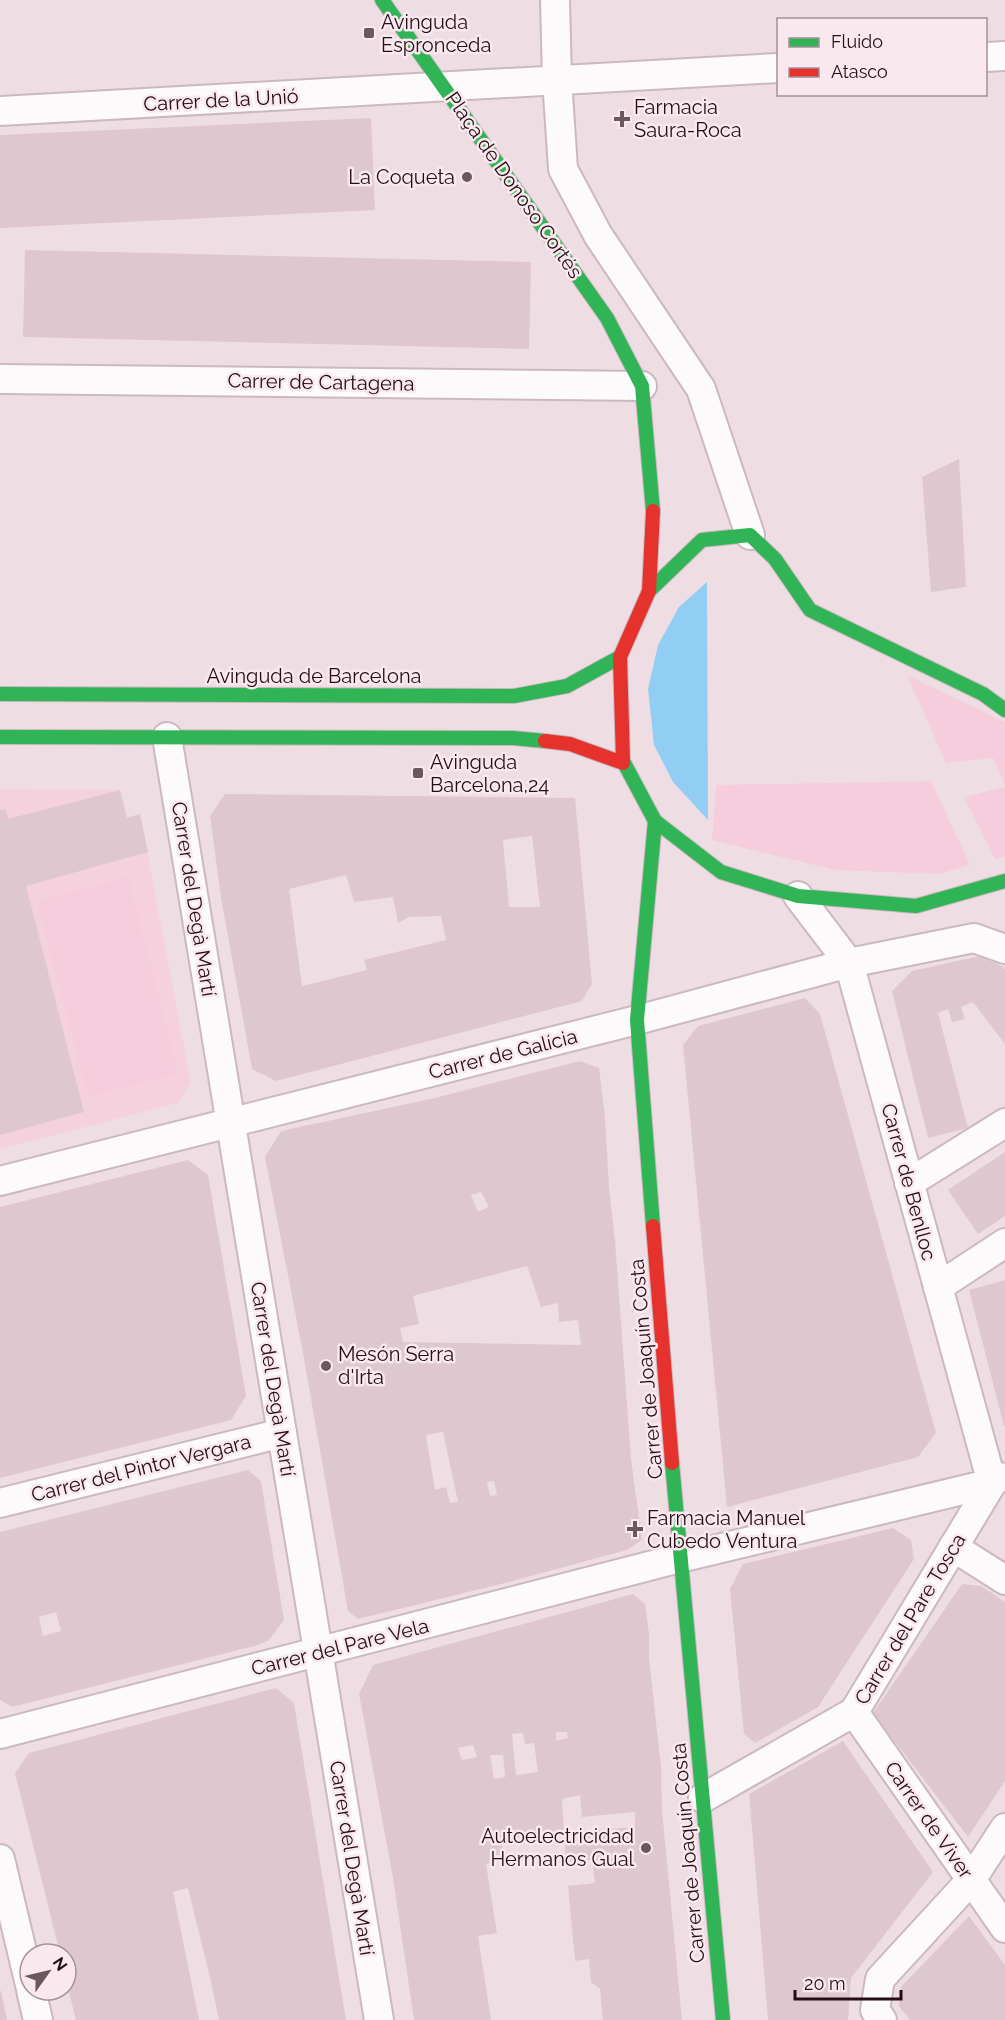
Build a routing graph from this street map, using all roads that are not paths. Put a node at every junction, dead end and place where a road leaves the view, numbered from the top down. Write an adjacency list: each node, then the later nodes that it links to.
1 (382, 0): 7 (main road)
2 (555, 0): 6 (street)
3 (1005, 56): 4 (street)
4 (987, 57)
5 (777, 68): 6 (street)
6 (557, 79): 7 (street, Plaça de Donoso Cortés); 11 (street, Plaça de Donoso Cortés)
7 (443, 88): 8 (street, Carrer de la Unió); 10 (main road, Plaça de Donoso Cortés)
8 (0, 111)
9 (0, 379): 10 (street, Carrer de Cartagena)
10 (642, 386): 12 (main road, Plaça de Donoso Cortés)
11 (750, 536): 12 (main road, Plaça de Donoso Cortés); 16 (main road, Plaça de Donoso Cortés)
12 (650, 591): 13 (main road, Plaça de Donoso Cortés)
13 (620, 657): 15 (main road, Avinguda de Barcelona); 20 (main road, Plaça de Donoso Cortés)
14 (1005, 690): 16 (main road)
15 (0, 694)
16 (983, 694): 17 (main road, Plaça de Donoso Cortés)
17 (1005, 710)
18 (0, 737): 19 (main road)
19 (167, 737): 20 (main road); 27 (street, Carrer del Degà Martí)
20 (623, 763): 21 (main road, Plaça de Donoso Cortés)
21 (655, 821): 23 (main road, Plaça de Donoso Cortés); 26 (main road, Carrer de Joaquín Costa)
22 (1005, 881): 23 (main road, Plaça de Donoso Cortés)
23 (798, 896): 25 (street, Carrer de Benlloc)
24 (1005, 949): 25 (street, Carrer de Galícia)
25 (849, 963): 26 (street, Carrer de Galícia); 30 (street, Carrer de Benlloc)
26 (637, 1020): 27 (street, Carrer de Galícia); 37 (main road, Carrer de Joaquín Costa)
27 (231, 1122): 29 (street, Carrer de Galícia); 33 (street, Carrer del Degà Martí)
28 (1005, 1124): 30 (street)
29 (0, 1180)
30 (909, 1183): 32 (street, Carrer de Benlloc)
31 (1005, 1243): 32 (street)
32 (938, 1287): 34 (street, Carrer de Benlloc)
33 (282, 1433): 35 (street, Carrer del Pintor Vergara); 39 (street, Carrer del Degà Martí)
34 (998, 1478): 36 (street, Carrer del Pare Tosca); 37 (street, Carrer del Pare Vela)
35 (0, 1503)
36 (953, 1547): 38 (street); 40 (street, Carrer del Pare Tosca)
37 (680, 1558): 39 (street, Carrer del Pare Vela); 42 (main road, Carrer de Joaquín Costa)
38 (1005, 1580)
39 (319, 1652): 41 (street, Carrer del Pare Vela); 51 (street, Carrer del Degà Martí)
40 (854, 1712): 42 (street, Carrer del Pare Tosca); 45 (street, Carrer de Viver)
41 (0, 1734)
42 (703, 1798): 52 (main road, Carrer de Joaquín Costa)
43 (1005, 1828): 45 (street)
44 (0, 1858): 47 (street)
45 (971, 1880): 46 (street, Carrer de Viver); 53 (street)
46 (1005, 1928)
47 (9, 1937): 48 (street)
48 (18, 1957)
49 (34, 2002): 50 (street)
50 (38, 2020)
51 (379, 2020)
52 (723, 2020)
53 (882, 2020)

